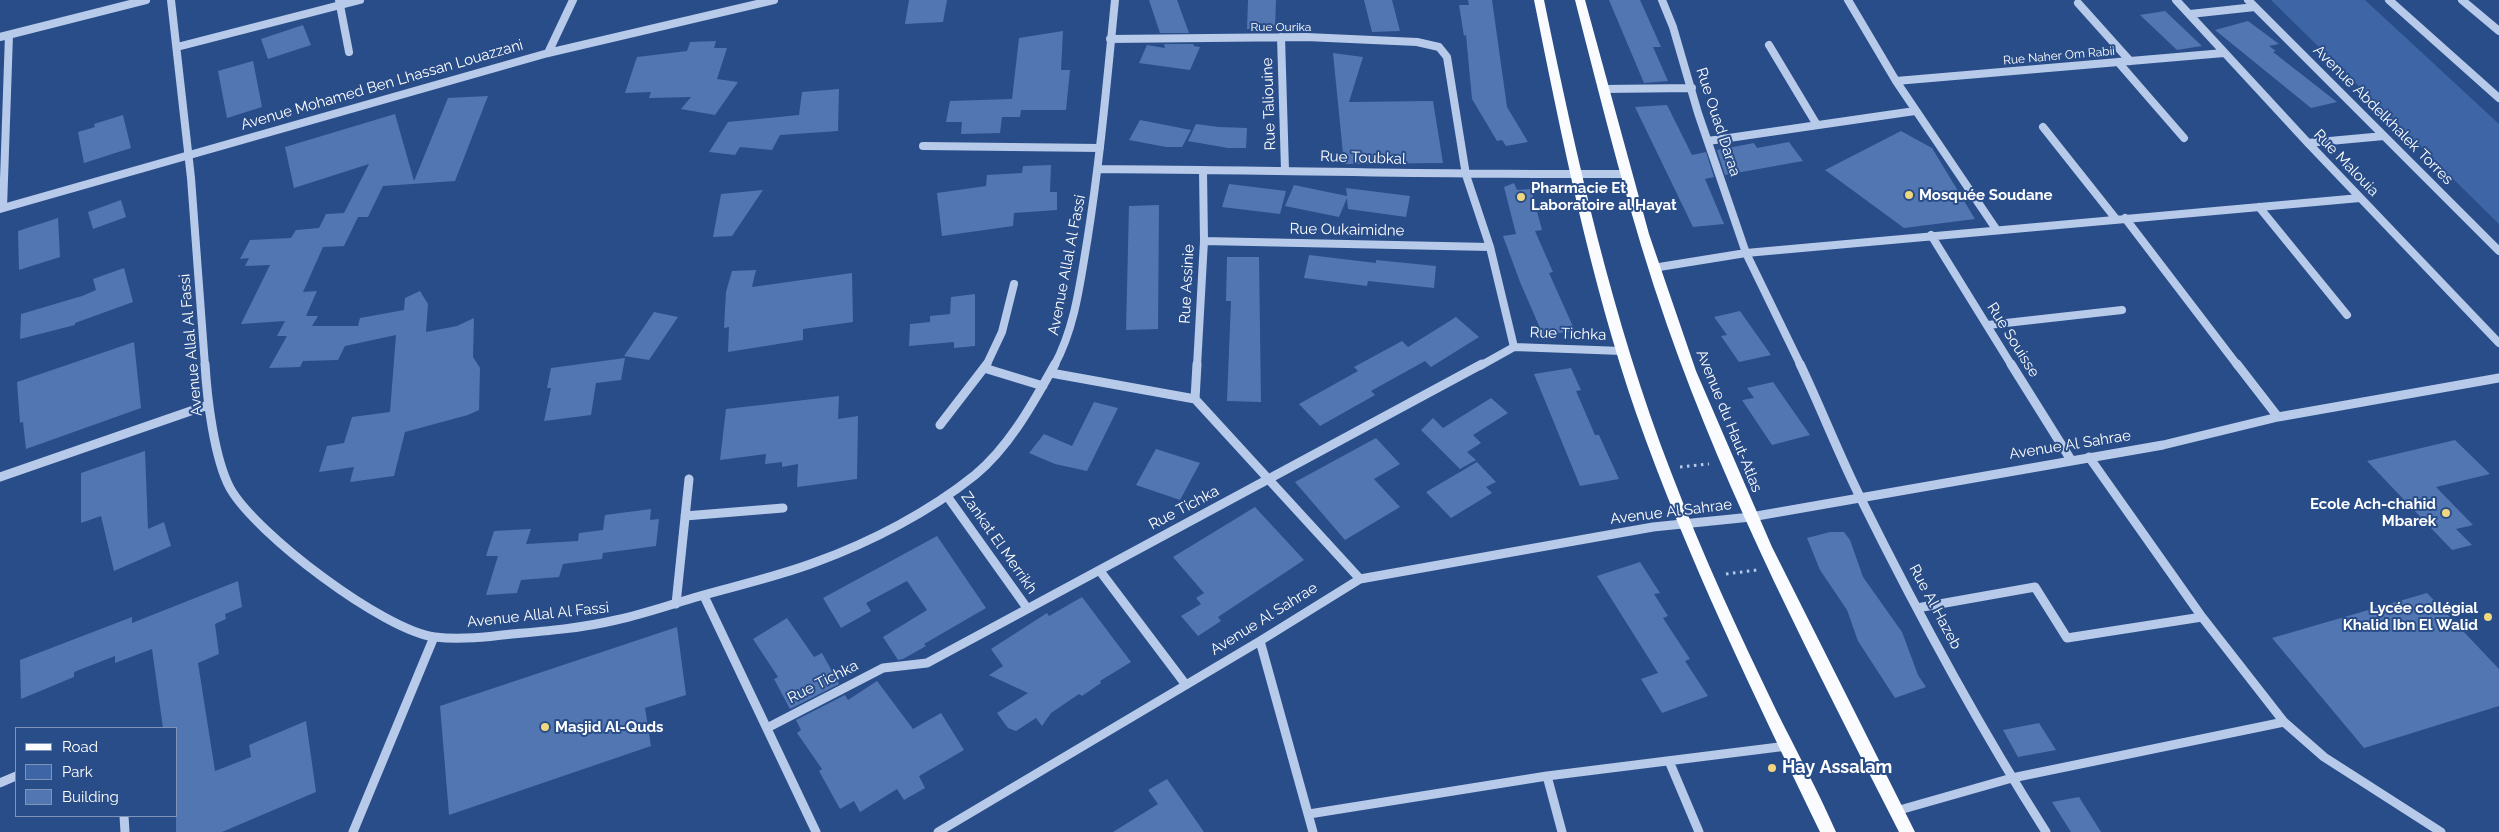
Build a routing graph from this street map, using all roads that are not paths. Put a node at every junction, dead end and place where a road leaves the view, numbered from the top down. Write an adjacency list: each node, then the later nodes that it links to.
1 (146, 0): 21 (street)
2 (171, 0): 26 (street, Avenue Allal Al Fassi)
3 (360, 0): 15 (street)
4 (573, 0): 28 (street)
5 (774, 0): 28 (street, Avenue Mohamed Ben Lhassan Louazzani)
6 (1115, 0): 24 (street, Avenue Allal Al Fassi)
7 (1539, 0): 54 (main road)
8 (1580, 0): 37 (main road, Avenue du Haut-Atlas)
9 (1662, 0): 36 (street, Rue Ouad Daraa)
10 (1848, 0): 32 (street)
11 (2176, 0): 18 (street, Rue Malouia)
12 (2248, 0): 17 (street, Avenue Abdelkhalek Torres)
13 (2390, 0): 35 (street)
14 (2462, 0): 19 (street)
15 (339, 3): 26 (street); 27 (street)
16 (2078, 3): 30 (street)
17 (2255, 7): 18 (street); 42 (street, Avenue Abdelkhalek Torres)
18 (2190, 14): 29 (street, Rue Malouia)
19 (2495, 24): 20 (street)
20 (2499, 31)
21 (8, 35): 22 (street); 33 (street)
22 (0, 37)
23 (1280, 37): 24 (street, Rue Ourika); 51 (street, Rue Taliouine); 53 (street, Rue Ourika)
24 (1110, 39): 47 (street, Avenue Allal Al Fassi)
25 (1769, 45): 40 (street)
26 (177, 48): 48 (street, Avenue Allal Al Fassi)
27 (348, 52)
28 (548, 53): 48 (street, Avenue Mohamed Ben Lhassan Louazzani)
29 (2224, 54): 30 (street, Rue Naher Om Rabii); 45 (street, Rue Malouia)
30 (2130, 61): 31 (street, Rue Naher Om Rabii)
31 (2118, 62): 32 (street, Rue Naher Om Rabii); 43 (street)
32 (1896, 81): 39 (street)
33 (3, 82): 57 (street)
34 (2499, 86): 35 (street)
35 (2487, 87): 38 (street)
36 (1692, 88): 37 (street); 44 (street, Rue Ouad Daraa)
37 (1603, 89): 52 (main road, Avenue du Haut-Atlas)
38 (2499, 98)
39 (1915, 111): 40 (street); 60 (street)
40 (1817, 125): 44 (street)
41 (2043, 126): 59 (street)
42 (2384, 136): 45 (street); 64 (street, Avenue Abdelkhalek Torres)
43 (2184, 138)
44 (1708, 141): 65 (street, Rue Ouad Daraa)
45 (2308, 143): 55 (street, Rue Malouia)
46 (923, 146): 47 (street)
47 (1100, 148): 49 (street, Avenue Allal Al Fassi)
48 (188, 154): 57 (street, Avenue Mohamed Ben Lhassan Louazzani); 80 (street, Avenue Allal Al Fassi)
49 (1099, 169): 50 (street, Rue Toubkal); 75 (street, Avenue Allal Al Fassi)
50 (1203, 170): 51 (street, Rue Toubkal); 62 (street, Rue Assinie)
51 (1285, 170): 53 (street, Rue Toubkal)
52 (1627, 174): 54 (street, Rue Toubkal); 66 (main road, Avenue du Haut-Atlas)
53 (1466, 175): 54 (street, Rue Toubkal); 63 (street)
54 (1575, 175): 73 (main road)
55 (2360, 198): 56 (street); 71 (street, Rue Malouia)
56 (2260, 207): 58 (street); 69 (street)
57 (2, 208)
58 (2125, 218): 59 (street); 81 (street)
59 (2116, 219): 60 (street)
60 (1996, 229): 61 (street)
61 (1932, 236): 65 (street); 70 (street, Rue Souisse)
62 (1204, 241): 63 (street, Rue Oukaimidne); 79 (street, Rue Assinie)
63 (1490, 247): 72 (street)
64 (2499, 251)
65 (1746, 253): 66 (street); 78 (street, Rue Ouad Daraa)
66 (1653, 268): 92 (main road, Avenue du Haut-Atlas)
67 (1014, 284): 74 (street)
68 (2122, 310): 70 (street)
69 (2347, 315)
70 (1988, 325): 84 (street, Rue Souisse)
71 (2499, 343)
72 (1514, 347): 73 (street, Rue Tichka); 87 (street, Rue Tichka)
73 (1622, 351): 93 (main road)
74 (984, 368): 77 (street); 82 (street)
75 (1051, 373): 77 (street, Avenue Allal Al Fassi); 79 (street)
76 (2499, 378): 81 (street, Avenue Al Sahrae)
77 (1043, 386): 88 (street, Avenue Allal Al Fassi)
78 (1812, 389): 89 (street, Rue Al Hazeb)
79 (1196, 399): 87 (street)
80 (208, 404): 85 (street); 101 (street, Avenue Allal Al Fassi)
81 (2278, 417): 83 (street, Avenue Al Sahrae)
82 (940, 425)
83 (2089, 457): 84 (street, Avenue Al Sahrae); 100 (street)
84 (2071, 460): 89 (street, Avenue Al Sahrae)
85 (0, 477)
86 (688, 479): 91 (street)
87 (1271, 479): 94 (street, Rue Tichka); 95 (street)
88 (947, 496): 96 (street, Avenue Allal Al Fassi); 98 (street, Zankat El Merrikh)
89 (1860, 497): 92 (street, Avenue Al Sahrae); 99 (street, Rue Al Hazeb)
90 (783, 508): 91 (street)
91 (685, 516): 97 (street)
92 (1750, 517): 93 (street, Avenue Al Sahrae); 112 (main road, Avenue du Haut-Atlas)
93 (1685, 524): 95 (street, Avenue Al Sahrae); 106 (main road)
94 (1100, 571): 98 (street, Rue Tichka); 103 (street)
95 (1360, 579): 102 (street, Avenue Al Sahrae)
96 (704, 596): 97 (street, Avenue Allal Al Fassi); 105 (street)
97 (676, 604): 101 (street, Avenue Allal Al Fassi)
98 (1027, 608): 105 (street, Rue Tichka)
99 (1917, 608): 100 (street); 110 (street, Rue Al Hazeb)
100 (2202, 617): 104 (street)
101 (434, 637): 116 (street)
102 (1260, 641): 103 (street, Avenue Al Sahrae); 113 (street)
103 (1186, 685): 118 (street, Avenue Al Sahrae)
104 (2284, 722): 110 (street); 125 (street)
105 (767, 728): 117 (street)
106 (1787, 746): 107 (street); 122 (main road)
107 (1669, 761): 109 (street); 121 (street)
108 (15, 776): 111 (street)
109 (1547, 776): 113 (street); 120 (street)
110 (2012, 778): 112 (street); 124 (street, Rue Al Hazeb)
111 (0, 783)
112 (1896, 811): 123 (main road, Avenue du Haut-Atlas)
113 (1309, 814): 119 (street)
114 (124, 817): 115 (street)
115 (125, 832)
116 (353, 832)
117 (816, 832)
118 (938, 832)
119 (1313, 832)
120 (1562, 832)
121 (1698, 832)
122 (1828, 832)
123 (1907, 832)
124 (2046, 832)
125 (2441, 832)

